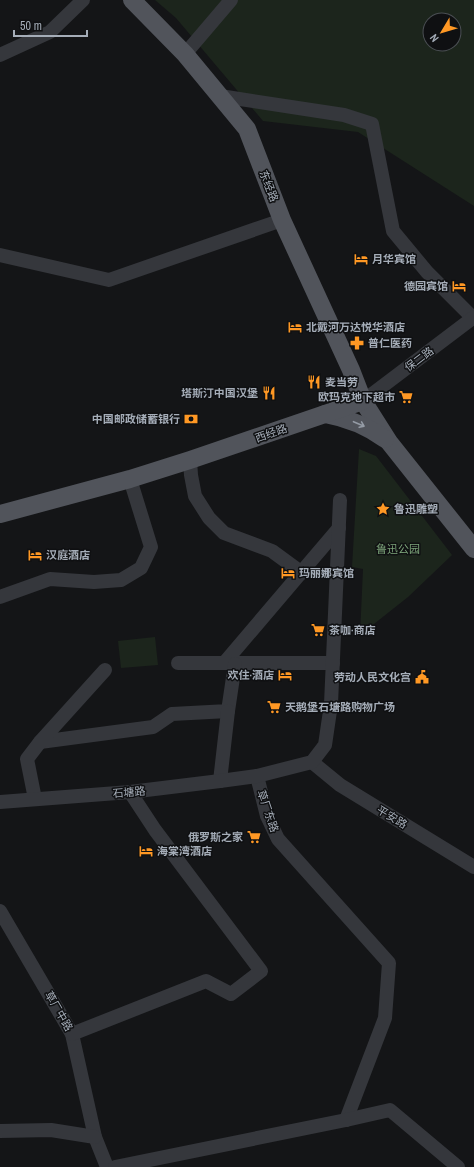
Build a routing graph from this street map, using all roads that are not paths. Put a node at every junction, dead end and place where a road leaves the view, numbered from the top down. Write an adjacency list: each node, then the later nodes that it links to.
1 (83, 0): 5 (street)
2 (132, 0): 4 (main road, 东经路)
3 (231, 0): 4 (street)
4 (185, 54): 6 (main road, 东经路)
5 (0, 55)
6 (220, 96): 7 (main road, 东经路); 9 (street)
7 (282, 220): 8 (street); 10 (main road, 东经路)
8 (0, 255)
9 (474, 318): 10 (street, 保二路)
10 (363, 401): 11 (main road, 西经路); 12 (main road)
11 (325, 414): 12 (main road, one-way to 12); 13 (main road, 西经路)
12 (389, 442): 18 (main road)
13 (190, 460): 14 (main road, 西经路); 19 (street)
14 (130, 479): 16 (main road, 西经路); 20 (street)
15 (340, 500): 17 (street)
16 (0, 514)
17 (339, 528): 19 (street); 23 (street)
18 (474, 549)
19 (302, 573): 22 (street)
20 (0, 597)
21 (178, 663): 22 (street)
22 (230, 663): 23 (street); 25 (street)
23 (334, 663): 27 (street)
24 (105, 670): 26 (street)
25 (228, 711): 26 (street); 29 (street)
26 (40, 742): 31 (street)
27 (312, 762): 28 (street, 草厂东路); 33 (street, 平安路)
28 (256, 776): 29 (street, 石塘路); 36 (street, 草厂东路)
29 (220, 781): 30 (street, 石塘路)
30 (130, 792): 31 (street, 石塘路); 35 (street)
31 (35, 799): 32 (street, 石塘路)
32 (0, 802)
33 (474, 867)
34 (0, 911): 35 (street, 草厂中路)
35 (72, 1034): 38 (street, 草厂中路)
36 (346, 1120): 40 (street); 41 (street)
37 (0, 1131): 38 (street)
38 (95, 1137): 39 (street, 草厂中路)
39 (106, 1167)
40 (115, 1167)
41 (458, 1167)

